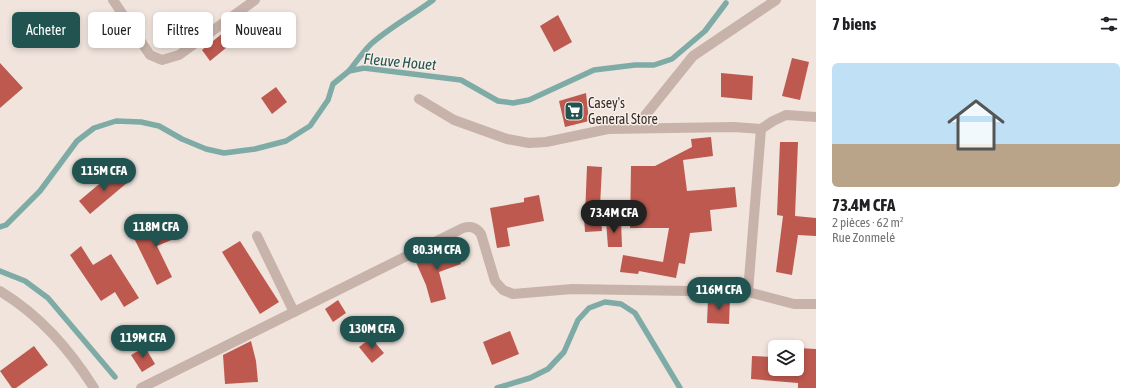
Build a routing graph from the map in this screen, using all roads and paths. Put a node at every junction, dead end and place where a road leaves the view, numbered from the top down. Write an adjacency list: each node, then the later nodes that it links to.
1 (113, 0): 2 (street)
2 (255, 0)
3 (776, 0): 6 (street)
4 (419, 99): 6 (street)
5 (816, 117): 7 (street)
6 (635, 128): 7 (street)
7 (761, 129): 10 (street)
8 (257, 236): 12 (street)
9 (0, 291): 13 (street)
10 (748, 292): 11 (street); 12 (street)
11 (816, 304)
12 (294, 312): 14 (street)
13 (94, 388)
14 (141, 388)

